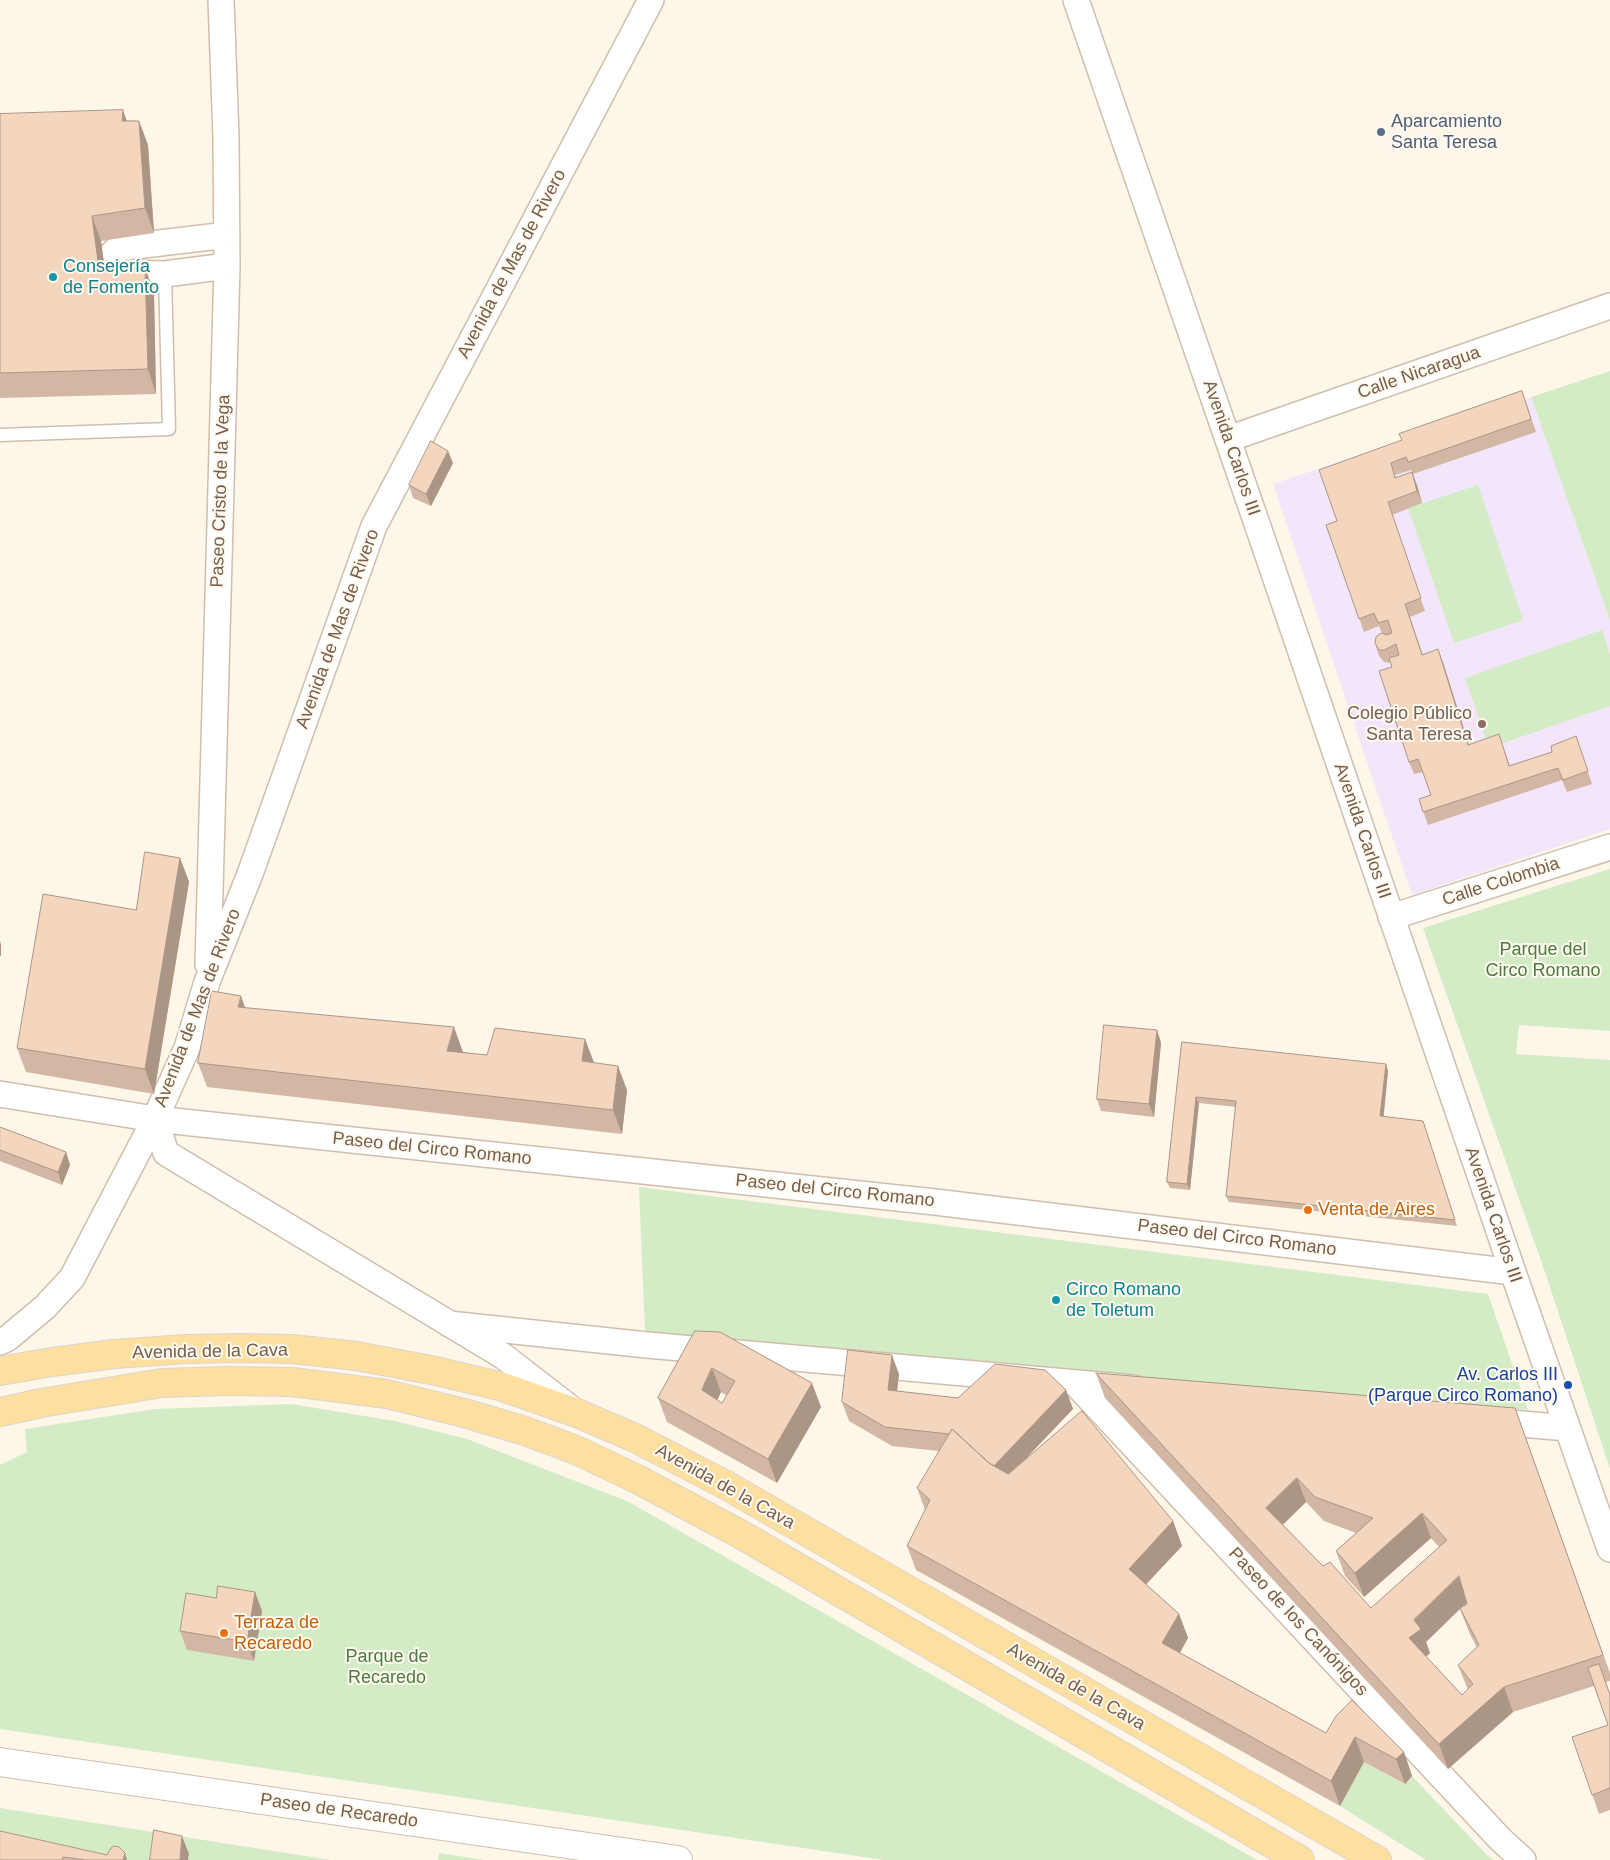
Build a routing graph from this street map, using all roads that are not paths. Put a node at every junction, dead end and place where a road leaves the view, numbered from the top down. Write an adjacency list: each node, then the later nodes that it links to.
1 (222, 0): 4 (street, Paseo Cristo de la Vega)
2 (651, 0): 12 (street, Avenida de Mas de Rivero)
3 (1076, 0): 9 (street, Avenida Carlos III)
4 (227, 235): 5 (street, Paseo Cristo de la Vega); 6 (street)
5 (228, 266): 6 (street); 12 (street, Paseo Cristo de la Vega)
6 (165, 274): 8 (lane)
7 (1610, 306): 9 (street, Calle Nicaragua)
8 (0, 435)
9 (1228, 439): 11 (street, Avenida Carlos III)
10 (1610, 847): 11 (street, Calle Colombia)
11 (1392, 917): 15 (street, Avenida Carlos III)
12 (207, 982): 14 (street, Avenida de Mas de Rivero)
13 (0, 1094): 14 (street, Paseo del Circo Romano)
14 (155, 1120): 15 (street, Paseo del Circo Romano); 16 (street); 17 (street, Avenida de Mas de Rivero)
15 (1513, 1272): 24 (street, Avenida Carlos III)
16 (449, 1324): 19 (street); 22 (street)
17 (0, 1342)
18 (0, 1371): 22 (main road, Avenida de la Cava)
19 (1075, 1383): 20 (street); 30 (street, Paseo de los Canónigos)
20 (1153, 1390)
21 (0, 1412): 28 (main road, Avenida de la Cava)
22 (576, 1413): 29 (main road, Avenida de la Cava)
23 (1467, 1419): 24 (street)
24 (1567, 1428): 25 (street, Avenida Carlos III)
25 (1610, 1549)
26 (0, 1762): 27 (street, Paseo de Recaredo)
27 (678, 1860)
28 (1300, 1860)
29 (1377, 1860)
30 (1523, 1860)

